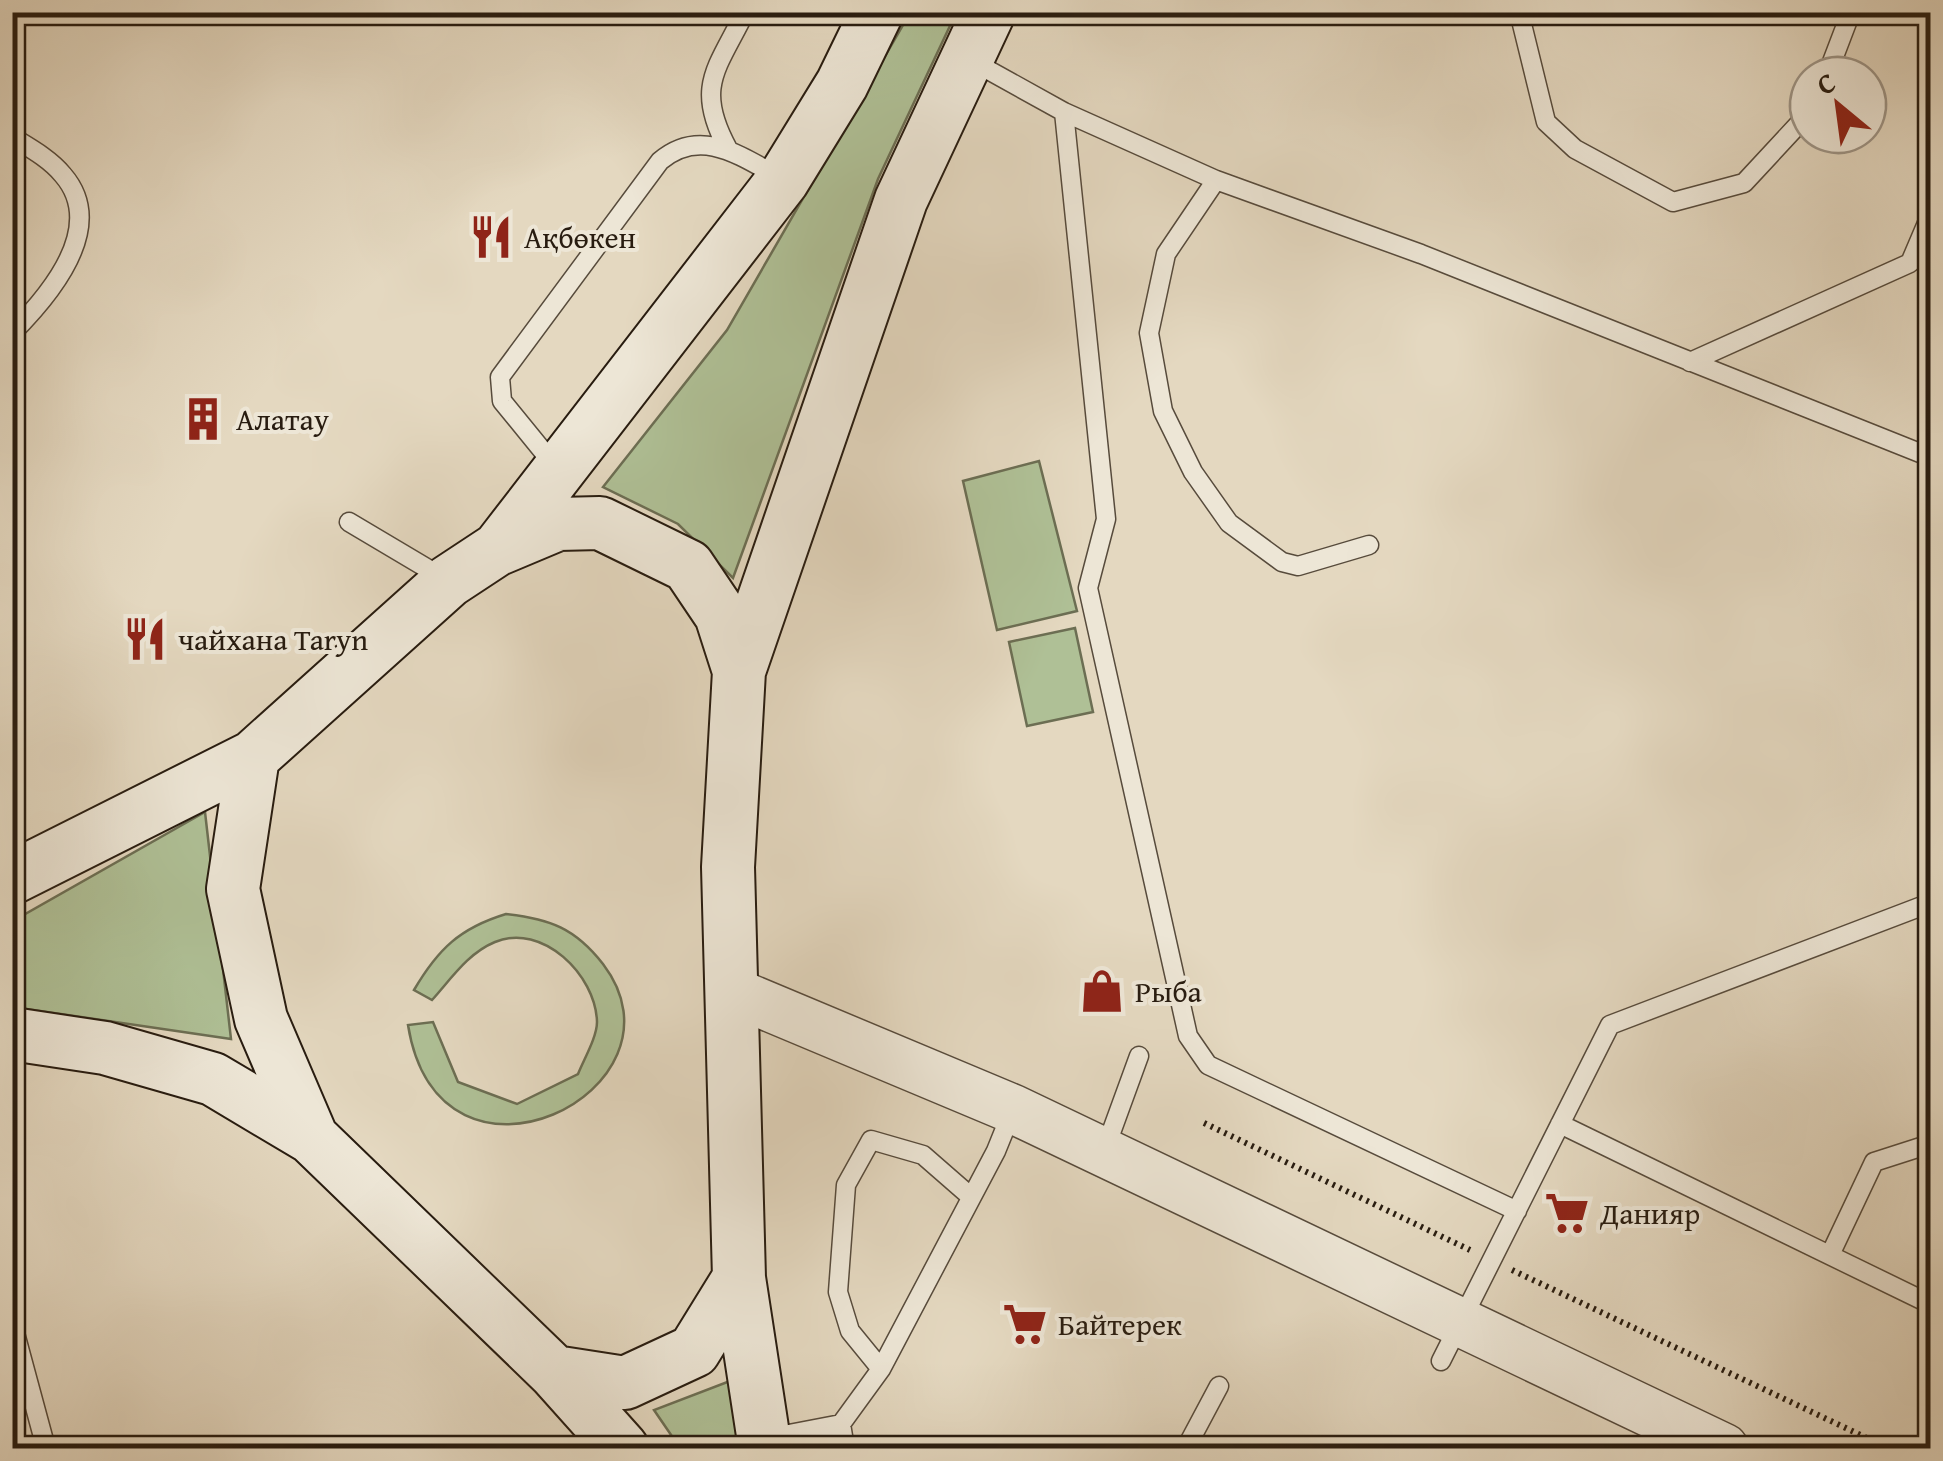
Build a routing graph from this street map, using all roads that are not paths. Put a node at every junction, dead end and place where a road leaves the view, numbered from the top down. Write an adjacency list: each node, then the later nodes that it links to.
1 (745, 12): 10 (lane)
2 (877, 12): 11 (main road)
3 (1519, 12): 8 (lane)
4 (1852, 12): 6 (lane)
5 (978, 35): 7 (lane); 22 (main road)
6 (1835, 55)
7 (1064, 112): 12 (lane); 35 (lane)
8 (1788, 136)
9 (12, 137): 14 (lane)
10 (728, 148): 11 (lane); 17 (lane)
11 (783, 180): 17 (main road)
12 (1216, 180): 15 (lane); 19 (lane)
13 (1930, 216): 15 (lane)
14 (12, 333)
15 (1690, 362): 16 (lane)
16 (1930, 457)
17 (559, 470): 20 (main road)
18 (349, 522): 21 (lane)
19 (1368, 545)
20 (496, 550): 21 (main road); 22 (main road)
21 (449, 581): 23 (main road)
22 (739, 671): 26 (main road)
23 (253, 757): 24 (main road); 31 (main road)
24 (12, 878)
25 (1930, 903): 30 (lane)
26 (731, 991): 29 (street); 37 (main road)
27 (12, 1034): 31 (main road)
28 (1139, 1056): 33 (lane)
29 (1013, 1110): 33 (street); 34 (lane)
30 (1560, 1124): 35 (lane); 36 (lane)
31 (312, 1138): 42 (main road)
32 (1930, 1144): 36 (lane)
33 (1104, 1153): 40 (street)
34 (970, 1196): 41 (lane); 41 (lane)
35 (1517, 1211): 40 (lane)
36 (1830, 1255): 38 (lane)
37 (739, 1278): 42 (main road); 45 (main road)
38 (1930, 1304)
39 (12, 1322): 47 (lane)
40 (1449, 1341): 46 (street)
41 (880, 1370): 44 (lane)
42 (554, 1372): 48 (main road)
43 (1219, 1386): 50 (lane)
44 (841, 1424): 45 (lane); 49 (lane)
45 (764, 1444)
46 (1702, 1444)
47 (46, 1448)
48 (622, 1448)
49 (845, 1448)
50 (1186, 1448)

